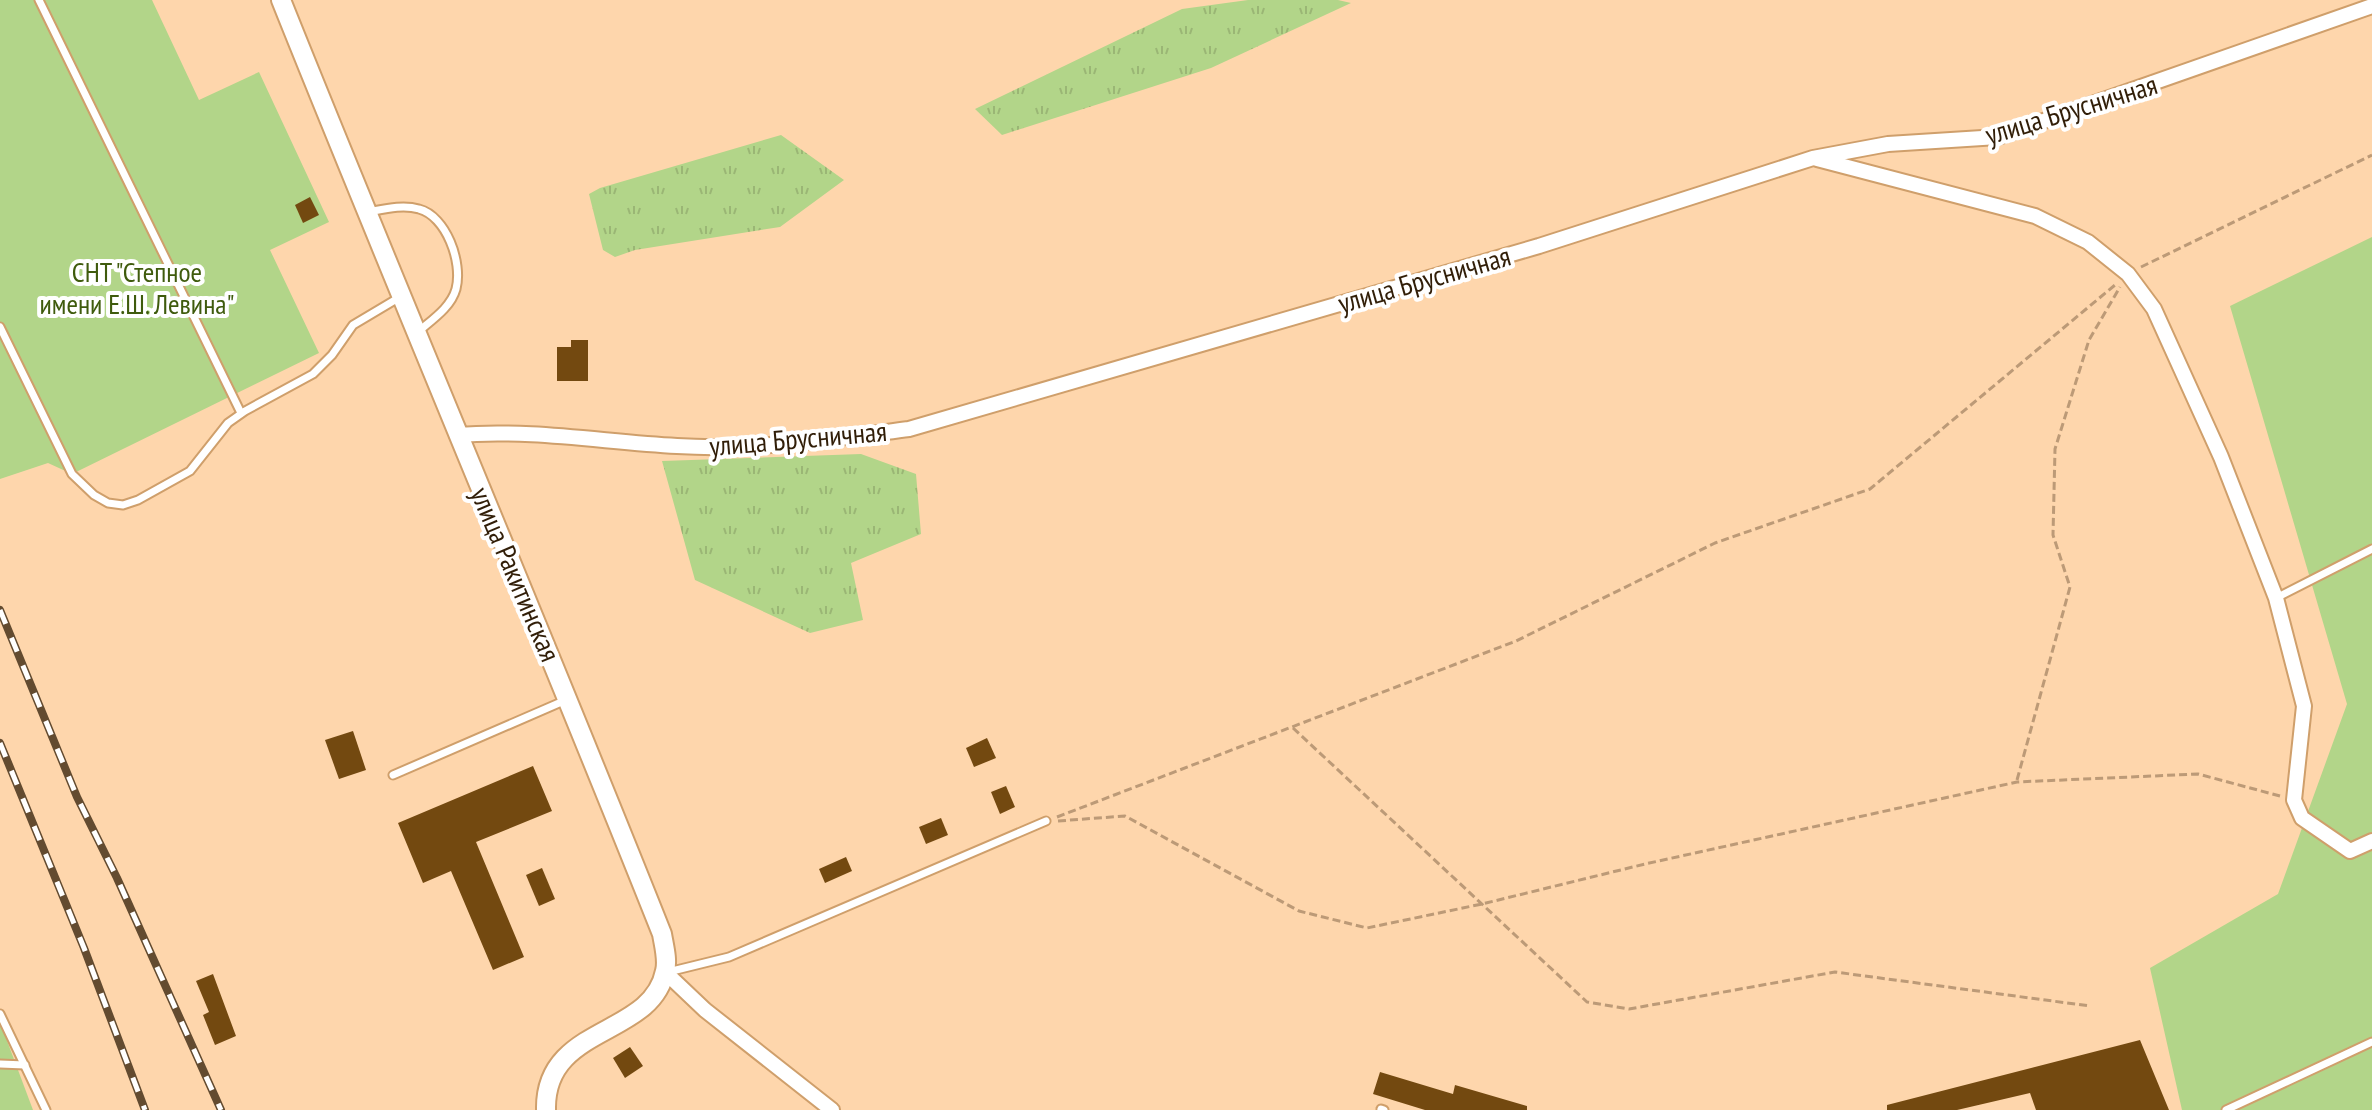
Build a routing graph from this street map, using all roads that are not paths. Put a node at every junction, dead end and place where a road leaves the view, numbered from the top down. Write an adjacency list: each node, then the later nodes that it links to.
1 (39, 0): 9 (lane)
2 (281, 0): 5 (street, улица Ракитинская)
3 (2372, 6): 4 (street, улица Брусничная)
4 (1813, 158): 10 (street, улица Брусничная); 12 (street)
5 (366, 212): 6 (street, улица Ракитинская); 8 (lane)
6 (400, 297): 8 (street, улица Ракитинская); 9 (lane)
7 (0, 327): 9 (lane)
8 (415, 334): 10 (street, улица Ракитинская)
9 (241, 413)
10 (457, 435): 13 (street, улица Ракитинская)
11 (2372, 549): 12 (lane)
12 (2276, 598): 16 (street)
13 (568, 699): 14 (lane); 17 (street, улица Ракитинская)
14 (393, 775)
15 (1046, 821): 17 (lane)
16 (2372, 841)
17 (665, 972): 23 (street); 24 (street)
18 (0, 1014): 21 (lane)
19 (2372, 1042): 25 (lane)
20 (0, 1064): 21 (lane)
21 (25, 1065): 22 (lane)
22 (46, 1110)
23 (546, 1110)
24 (832, 1110)
25 (2226, 1110)

